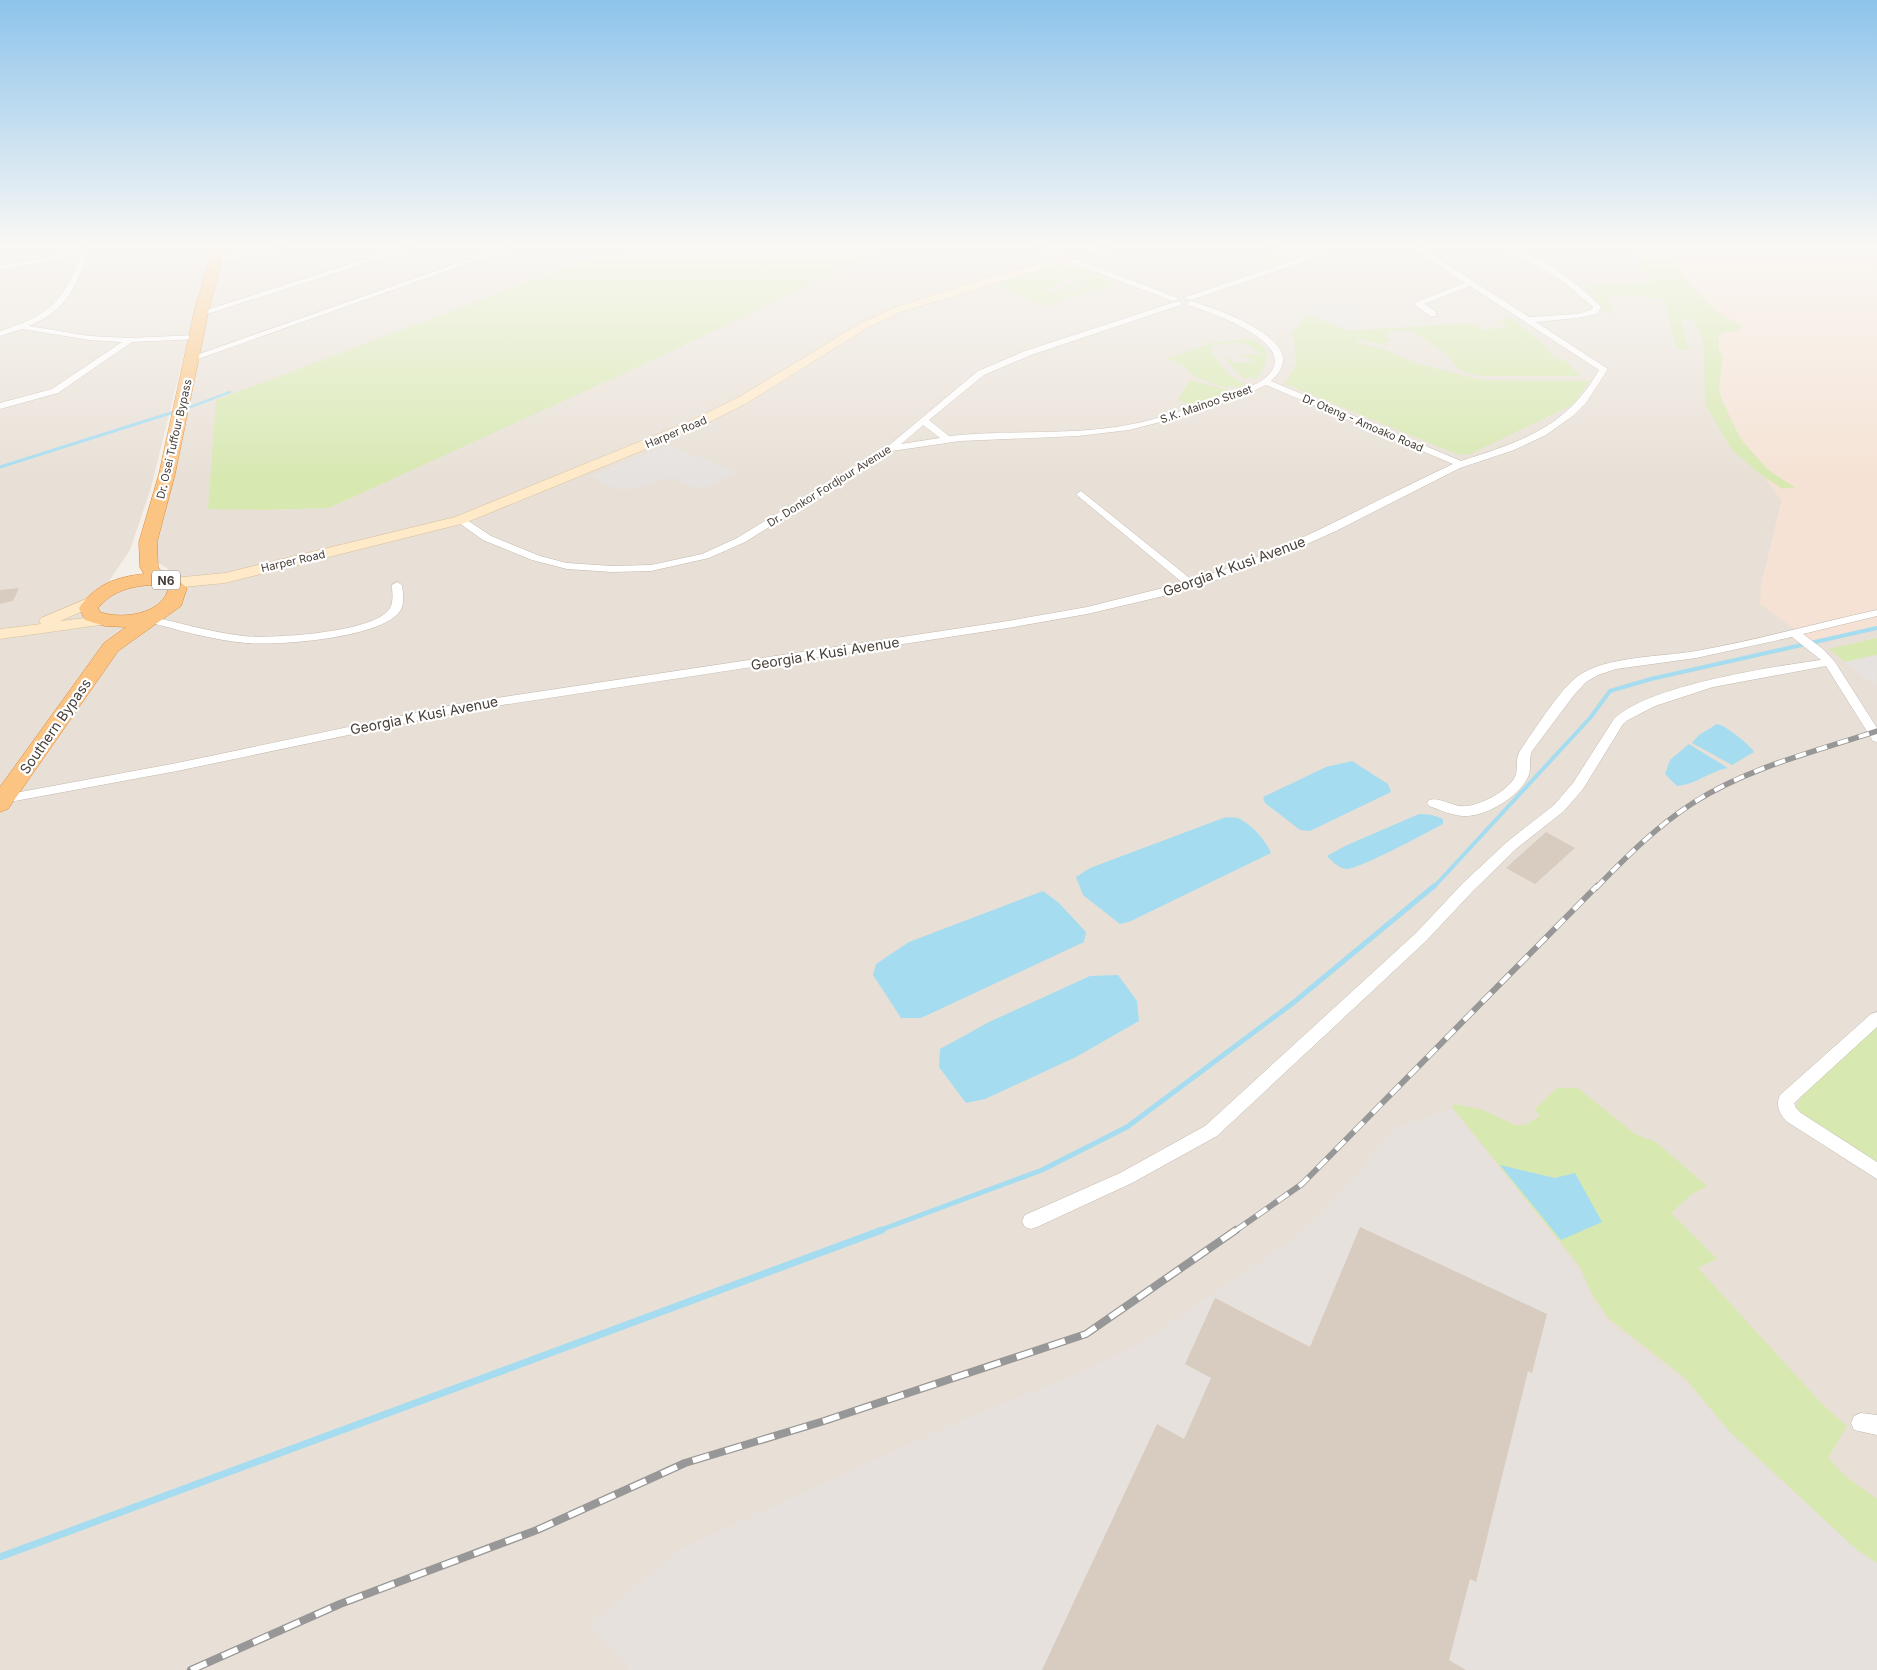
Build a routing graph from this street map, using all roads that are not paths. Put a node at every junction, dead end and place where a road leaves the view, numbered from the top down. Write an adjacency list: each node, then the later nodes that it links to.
1 (27, 325): 8 (street)
2 (200, 325): 10 (highway, Dr. Osei Tuffour Bypass / N6)
3 (287, 325): 12 (street)
4 (865, 325): 20 (main road, Harper Road)
5 (1108, 325): 15 (street, Dr. Donkor Fordjour Avenue)
6 (1241, 325): 13 (street, S.K. Mainoo Street)
7 (1535, 325): 18 (street, Georgia K Kusi Avenue)
8 (23, 327): 9 (street); 11 (street)
9 (0, 334)
10 (197, 337): 11 (street); 12 (highway, Dr. Osei Tuffour Bypass / N6)
11 (130, 340): 14 (street)
12 (192, 358): 21 (highway, Dr. Osei Tuffour Bypass / N6)
13 (1266, 382): 16 (street, S.K. Mainoo Street); 18 (street, Dr Oteng - Amoako Road)
14 (0, 406)
15 (923, 420): 16 (street); 17 (street, Dr. Donkor Fordjour Avenue)
16 (947, 440): 17 (street, S.K. Mainoo Street)
17 (890, 449): 20 (street, Dr. Donkor Fordjour Avenue)
18 (1460, 464): 24 (street, Georgia K Kusi Avenue)
19 (1081, 494): 24 (street)
20 (460, 520): 22 (main road, Harper Road)
21 (148, 542): 23 (highway, Dr. Osei Tuffour Bypass / N6); 26 (highway, Dr. Osei Tuffour Bypass / N6)
22 (225, 578): 23 (main road, Harper Road); 27 (main road, Harper Road)
23 (167, 581): 26 (highway, N6); 27 (highway, N6)
24 (1190, 584): 36 (street, Georgia K Kusi Avenue)
25 (397, 585): 27 (street)
26 (99, 596): 29 (highway); 30 (main road)
27 (159, 612): 29 (highway); 33 (highway, Southern Bypass)
28 (1877, 613): 32 (street)
29 (104, 622): 30 (main road); 33 (highway)
30 (25, 630): 31 (main road)
31 (0, 634)
32 (1798, 636): 34 (street); 37 (street)
33 (111, 647): 36 (highway, Southern Bypass)
34 (1824, 656): 35 (street); 40 (street)
35 (1877, 738)
36 (2, 802)
37 (1434, 803)
38 (1877, 1018): 39 (street)
39 (1877, 1171)
40 (1031, 1221)

